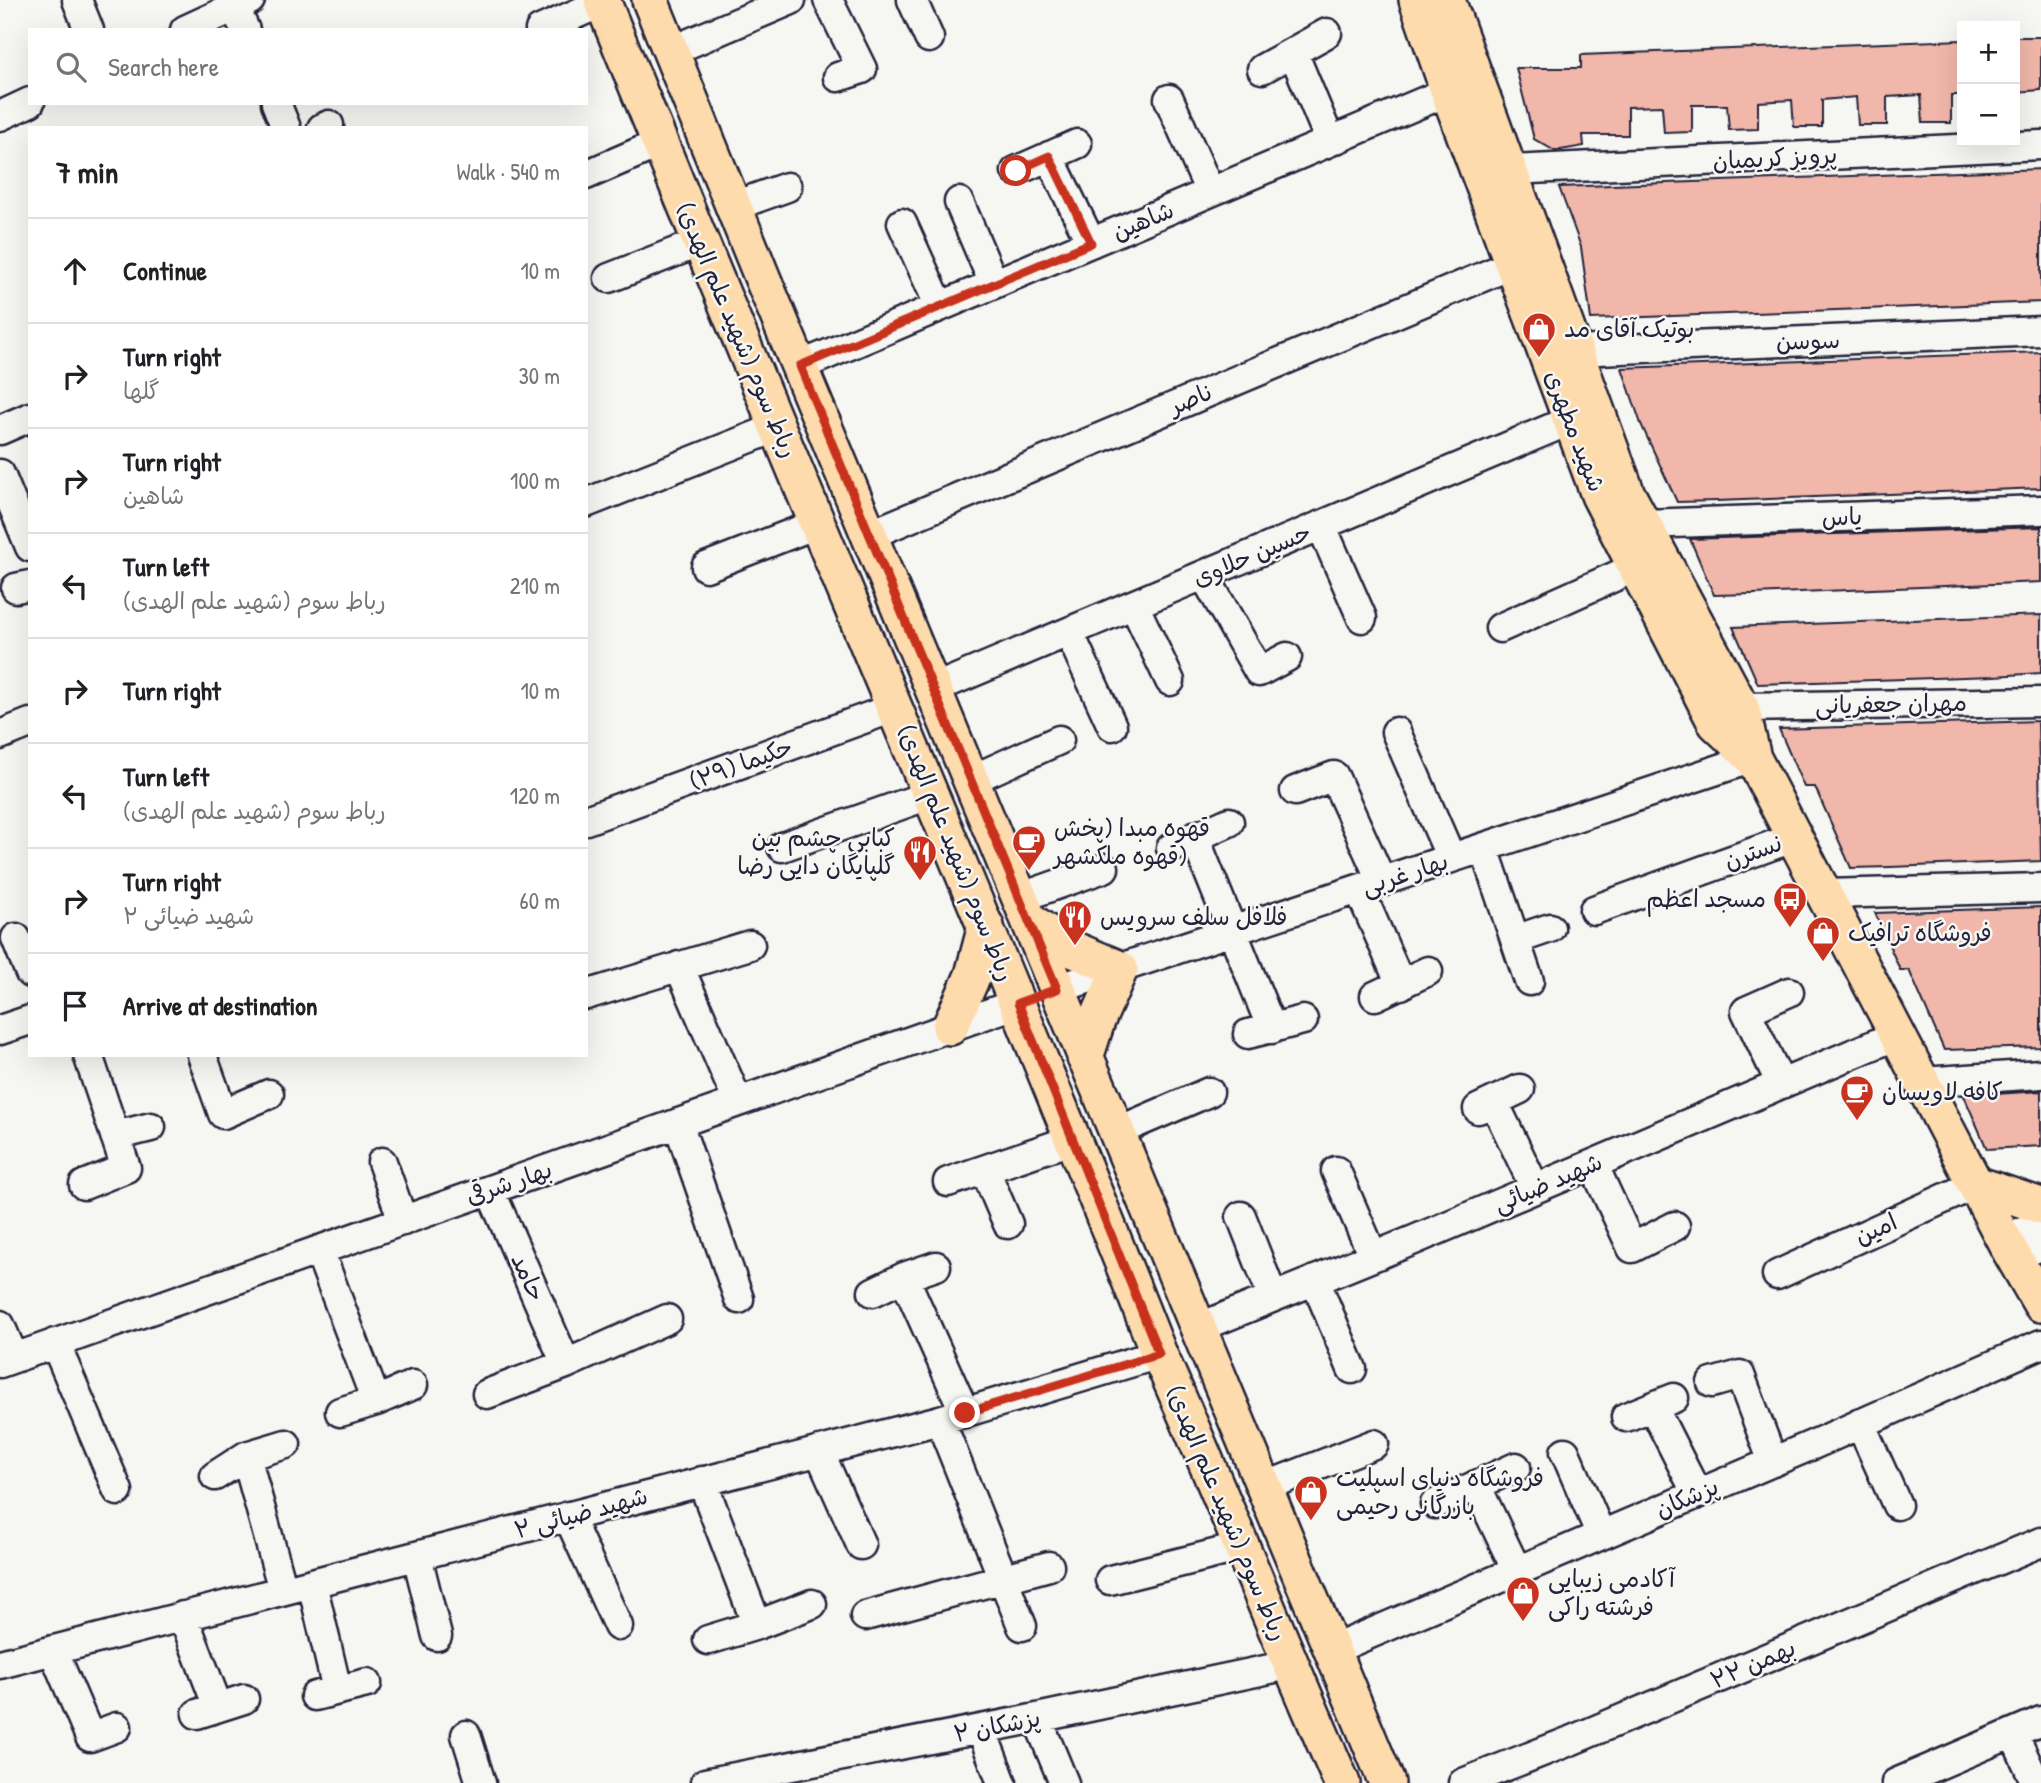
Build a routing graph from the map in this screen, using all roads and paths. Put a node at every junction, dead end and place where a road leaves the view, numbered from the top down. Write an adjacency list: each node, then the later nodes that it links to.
1 (77, 0): 10 (street)
2 (650, 0): 15 (main road, رباط سوم (شهید علم الهدی))
3 (791, 0): 15 (street)
4 (828, 0): 18 (street)
5 (912, 0): 14 (street)
6 (1417, 0): 19 (main road, شهید مطهری)
7 (1447, 0): 30 (main road, شهید مطهری)
8 (603, 1): 12 (street); 26 (main road, رباط سوم (شهید علم الهدی))
9 (243, 12): 11 (street)
10 (88, 28)
11 (192, 28)
12 (544, 28)
13 (1328, 33): 16 (street)
14 (929, 38)
15 (671, 51): 35 (main road, رباط سوم (شهید علم الهدی))
16 (1293, 52): 17 (street); 25 (street)
17 (1262, 69)
18 (850, 73)
19 (1448, 91): 25 (street, شاهین); 41 (main road, شهید مطهری)
20 (1169, 99): 34 (street)
21 (28, 103): 23 (street)
22 (277, 105): 24 (street)
23 (0, 114)
24 (285, 126)
25 (1330, 141): 34 (street, شاهین)
26 (660, 143): 32 (street); 36 (main road, رباط سوم (شهید علم الهدی))
27 (1077, 144): 29 (street)
28 (2041, 145): 30 (street, پرویز کریمیان)
29 (1049, 156): 31 (street); 40 (street)
30 (1509, 170): 48 (main road, شهید مطهری)
31 (1016, 171)
32 (588, 174)
33 (787, 187): 35 (street)
34 (1210, 192): 40 (street, شاهین)
35 (728, 193): 36 (main road); 42 (main road, رباط سوم (شهید علم الهدی))
36 (681, 195): 39 (main road, رباط سوم (شهید علم الهدی))
37 (959, 202): 44 (street)
38 (902, 223): 46 (street)
39 (701, 242): 43 (street); 45 (main road, رباط سوم (شهید علم الهدی))
40 (1091, 243): 44 (street, شاهین)
41 (1513, 264): 51 (main road, شهید مطهری); 60 (street, ناصر)
42 (762, 277): 45 (main road); 49 (main road, رباط سوم (شهید علم الهدی))
43 (609, 278)
44 (994, 284): 46 (street, شاهین)
45 (720, 290): 52 (main road, رباط سوم (شهید علم الهدی))
46 (940, 307): 49 (street, شاهین)
47 (2041, 331): 48 (street, سوسن)
48 (1575, 351): 58 (main road, شهید مطهری)
49 (800, 366): 60 (main road, رباط سوم (شهید علم الهدی))
50 (28, 418): 53 (street)
51 (1571, 420): 59 (street, حسین حلاوی); 62 (main road, شهید مطهری)
52 (778, 427): 55 (street); 57 (main road, رباط سوم (شهید علم الهدی))
53 (0, 430)
54 (0, 474): 61 (street)
55 (588, 502)
56 (2041, 510): 58 (street, یاس)
57 (819, 523): 63 (street); 74 (main road, رباط سوم (شهید علم الهدی))
58 (1643, 524): 73 (main road, شهید مطهری)
59 (1321, 525): 64 (street, حسین حلاوی); 66 (street)
60 (869, 534): 71 (main road, رباط سوم (شهید علم الهدی))
61 (28, 542)
62 (1636, 566): 67 (street); 80 (main road, شهید مطهری)
63 (706, 567)
64 (1203, 575): 65 (street, حسین حلاوی); 69 (street)
65 (1134, 604): 68 (street, حسین حلاوی); 70 (street)
66 (1362, 618)
67 (1500, 628)
68 (1069, 632): 71 (street, حسین حلاوی); 76 (street)
69 (1287, 657)
70 (1170, 681)
71 (933, 689): 81 (main road, رباط سوم (شهید علم الهدی))
72 (2041, 702): 73 (street, مهران جعفریانی)
73 (1741, 707): 80 (main road, شهید مطهری)
74 (896, 708): 83 (main road, رباط سوم (شهید علم الهدی)); 84 (street, حکیما (۲۹))
75 (28, 724): 78 (street)
76 (1112, 726)
77 (1396, 732): 89 (street)
78 (0, 735)
79 (1059, 740): 81 (street)
80 (1753, 758): 86 (main road, شهید مطهری); 88 (street, بهار غربی)
81 (971, 780): 94 (main road, رباط سوم (شهید علم الهدی))
82 (1295, 791): 91 (street)
83 (932, 794): 87 (street); 96 (main road, رباط سوم (شهید علم الهدی))
84 (588, 819)
85 (1229, 822): 98 (street)
86 (1795, 837): 93 (main road, شهید مطهری); 95 (street, نسترن)
87 (782, 848)
88 (1484, 848): 89 (street, بهار غربی); 100 (street)
89 (1451, 859): 91 (street, بهار غربی)
90 (1104, 868): 94 (street)
91 (1370, 885): 98 (street, بهار غربی); 107 (street)
92 (2041, 888): 93 (street)
93 (1826, 894): 117 (main road, شهید مطهری)
94 (1023, 908): 104 (main road); 108 (main road, رباط سوم (شهید علم الهدی))
95 (1594, 910)
96 (986, 926): 112 (main road, رباط سوم (شهید علم الهدی)); 115 (main road)
97 (1550, 929): 100 (street)
98 (1234, 931): 104 (street, بهار غربی); 113 (street)
99 (16, 938): 103 (street)
100 (1515, 940): 106 (street)
101 (750, 945): 102 (street)
102 (679, 967): 110 (street); 127 (street)
103 (28, 968)
104 (1120, 969): 108 (street, بهار غربی); 120 (main road)
105 (1428, 971): 107 (street)
106 (1530, 981)
107 (1401, 985): 111 (street)
108 (1057, 989): 112 (main road); 120 (main road, رباط سوم (شهید علم الهدی))
109 (1789, 992): 123 (street)
110 (588, 994)
111 (1374, 996)
112 (1018, 1003): 115 (street, بهار شرقی); 132 (main road, رباط سوم (شهید علم الهدی))
113 (1303, 1020)
114 (28, 1021): 116 (street)
115 (950, 1027): 127 (street, بهار شرقی)
116 (0, 1030)
117 (1897, 1035): 122 (main road, شهید مطهری); 123 (street, شهید ضیائی)
118 (90, 1057): 131 (street)
119 (203, 1057): 126 (street)
120 (1085, 1058): 130 (main road, رباط سوم (شهید علم الهدی))
121 (2041, 1074): 122 (street)
122 (1922, 1082): 138 (main road, شهید مطهری)
123 (1781, 1084): 134 (street, شهید ضیائی)
124 (1520, 1089): 140 (street)
125 (1209, 1092): 130 (street)
126 (269, 1094)
127 (738, 1102): 128 (street, بهار شرقی)
128 (678, 1123): 141 (street, بهار شرقی); 157 (street)
129 (151, 1127): 131 (street)
130 (1116, 1132): 161 (main road, رباط سوم (شهید علم الهدی))
131 (115, 1136): 139 (street)
132 (1074, 1139): 135 (street); 164 (main road, رباط سوم (شهید علم الهدی))
133 (382, 1162): 144 (street)
134 (1593, 1164): 140 (street, شهید ضیائی); 147 (street)
135 (985, 1170): 137 (street); 146 (street)
136 (1336, 1171): 150 (street)
137 (948, 1182)
138 (1976, 1184): 142 (main road); 148 (main road, شهید مطهری); 152 (street, امین)
139 (84, 1185)
140 (1535, 1188): 150 (street, شهید ضیائی)
141 (490, 1190): 144 (street, بهار شرقی); 166 (street, حامد)
142 (2041, 1206)
143 (1241, 1216): 156 (street)
144 (403, 1221): 149 (street, بهار شرقی)
145 (2041, 1222): 148 (street)
146 (1008, 1224)
147 (1675, 1226)
148 (2025, 1248): 158 (main road, شهید مطهری)
149 (319, 1250): 162 (street, بهار شرقی); 171 (street)
150 (1373, 1256): 154 (street, شهید ضیائی)
151 (936, 1266): 153 (street)
152 (1777, 1275)
153 (904, 1277): 155 (street); 173 (street)
154 (1315, 1280): 156 (street, شهید ضیائی); 167 (street)
155 (873, 1292)
156 (1273, 1297): 161 (street, شهید ضیائی)
157 (739, 1299)
158 (2041, 1304)
159 (667, 1318): 166 (street)
160 (0, 1325): 165 (street)
161 (1198, 1328): 185 (main road, رباط سوم (شهید علم الهدی))
162 (55, 1343): 165 (street, بهار شرقی); 188 (street)
163 (2041, 1344): 175 (street, پزشکان)
164 (1159, 1354): 173 (street, شهید ضیائی ۲); 176 (main road, رباط سوم (شهید علم الهدی))
165 (7, 1360)
166 (566, 1364): 170 (street)
167 (1352, 1369)
168 (1712, 1383): 182 (street)
169 (412, 1385): 171 (street)
170 (487, 1394)
171 (376, 1401): 172 (street)
172 (340, 1412)
173 (953, 1416): 179 (street, شهید ضیائی ۲); 200 (street)
174 (1626, 1417): 189 (street)
175 (1860, 1423): 182 (street, پزشکان); 191 (street)
176 (1193, 1428): 185 (main road); 196 (main road, رباط سوم (شهید علم الهدی))
177 (286, 1444): 181 (street)
178 (1374, 1444): 185 (street)
179 (819, 1451): 186 (street, شهید ضیائی ۲); 195 (street)
180 (1565, 1452): 193 (street)
181 (246, 1456): 184 (street); 203 (street)
182 (1773, 1462): 189 (street, پزشکان)
183 (1516, 1467): 187 (street)
184 (215, 1476)
185 (1259, 1476): 205 (main road, رباط سوم (شهید علم الهدی))
186 (702, 1481): 192 (street, شهید ضیائی ۲); 208 (street)
187 (1476, 1485): 190 (street); 199 (street)
188 (118, 1492)
189 (1697, 1494): 193 (street, پزشکان)
190 (1435, 1504)
191 (1898, 1505)
192 (568, 1516): 197 (street, شهید ضیائی ۲); 209 (street)
193 (1601, 1535): 199 (street, پزشکان)
194 (2041, 1542): 232 (street, ۲۲ بهمن)
195 (861, 1545)
196 (1242, 1547): 201 (street); 205 (main road); 216 (main road, رباط سوم (شهید علم الهدی))
197 (417, 1556): 202 (street, شهید ضیائی ۲); 211 (street)
198 (1049, 1566): 200 (street)
199 (1517, 1572): 214 (street, پزشکان)
200 (1003, 1578): 207 (street); 210 (street)
201 (1110, 1580)
202 (313, 1583): 203 (street, شهید ضیائی ۲); 217 (street)
203 (283, 1590): 206 (street, شهید ضیائی ۲)
204 (812, 1604): 208 (street)
205 (1315, 1610): 214 (main road, رباط سوم (شهید علم الهدی))
206 (183, 1616): 213 (street, شهید ضیائی ۲); 218 (street)
207 (865, 1616)
208 (757, 1625): 212 (street)
209 (618, 1626)
210 (1022, 1626)
211 (437, 1636)
212 (708, 1640)
213 (53, 1650): 215 (street, شهید ضیائی ۲); 221 (street)
214 (1332, 1650): 231 (main road, رباط سوم (شهید علم الهدی))
215 (0, 1664)
216 (1289, 1665): 219 (street, پزشکان ۲); 230 (main road, رباط سوم (شهید علم الهدی))
217 (367, 1683)
218 (244, 1699)
219 (1037, 1718): 222 (street, پزشکان ۲); 229 (street)
220 (2041, 1720): 223 (street)
221 (117, 1727)
222 (981, 1729): 225 (street, پزشکان ۲); 228 (street)
223 (2013, 1733): 233 (street); 234 (street)
224 (466, 1735): 226 (street)
225 (743, 1779): 227 (street, پزشکان ۲)
226 (481, 1783)
227 (705, 1783)
228 (1002, 1783)
229 (1063, 1783)
230 (1342, 1783)
231 (1387, 1783)
232 (1463, 1783)
233 (1896, 1783)
234 (2036, 1783)

